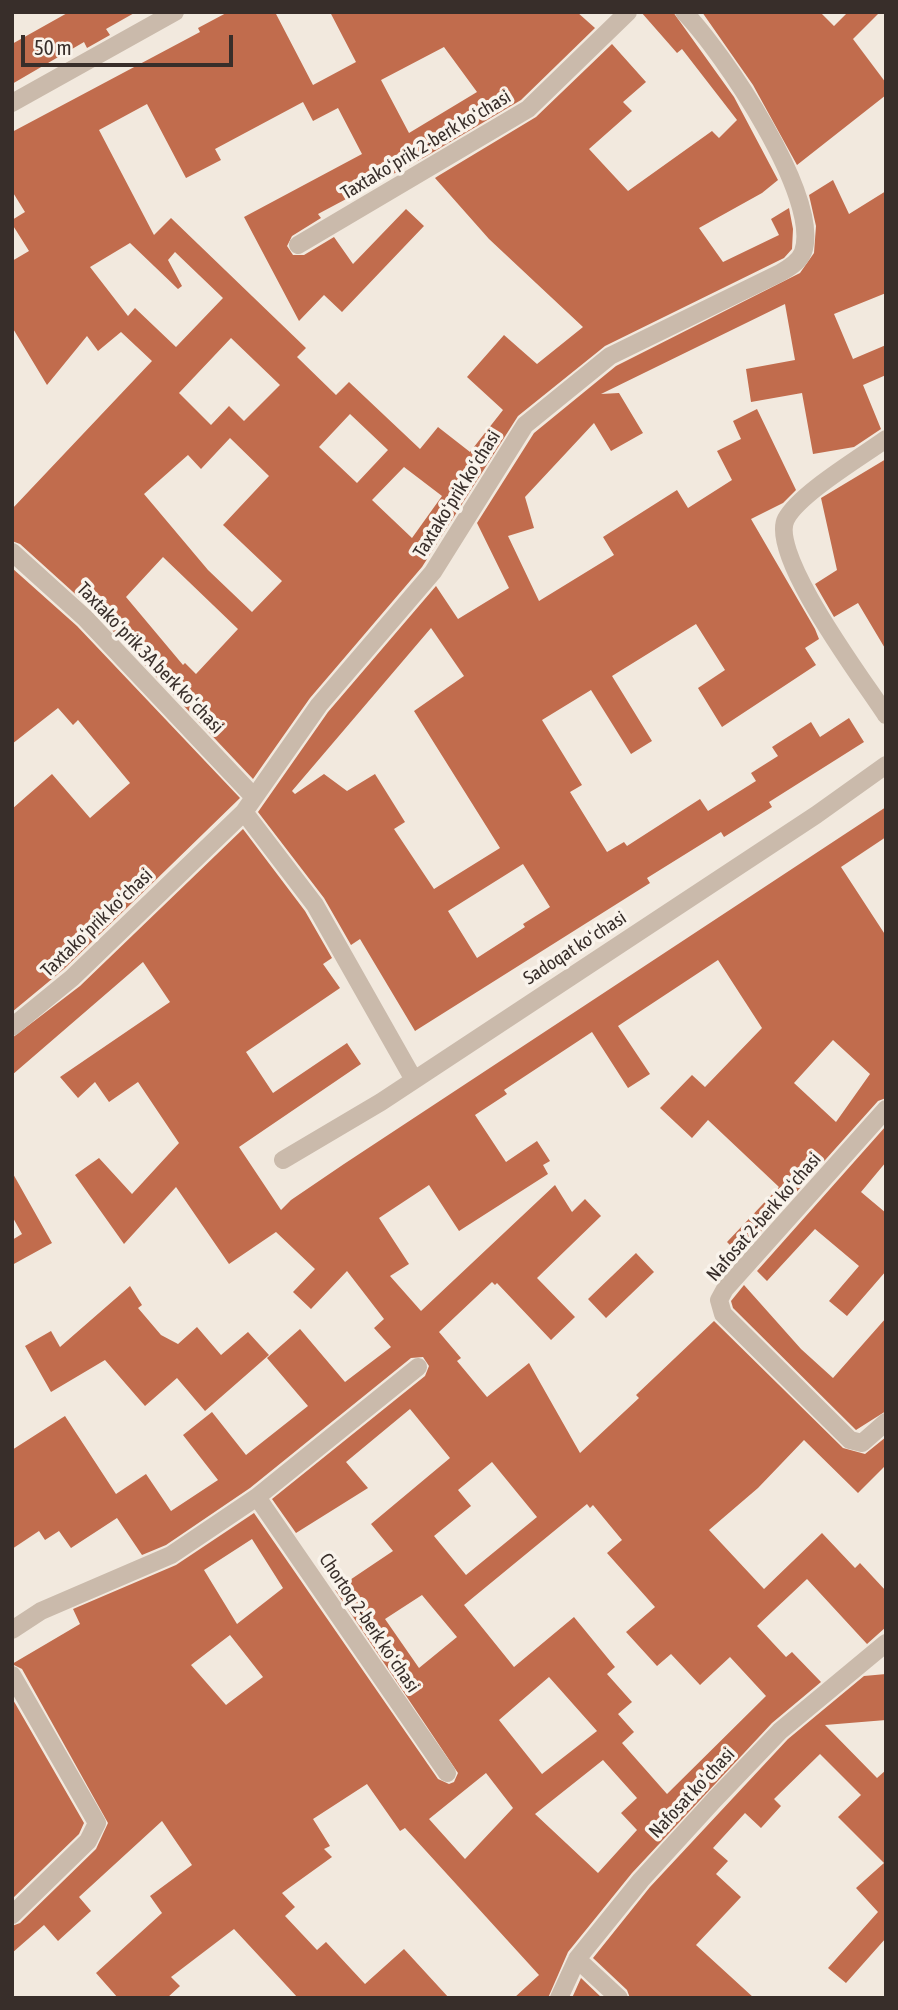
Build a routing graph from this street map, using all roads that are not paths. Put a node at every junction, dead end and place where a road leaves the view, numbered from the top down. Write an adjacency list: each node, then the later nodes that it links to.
1 (174, 12): 4 (street)
2 (628, 12): 5 (street, Taxtakoʻprik 2-berk koʻchasi)
3 (684, 12): 10 (street, Taxtakoʻprik koʻchasi)
4 (12, 103)
5 (298, 245)
6 (886, 439): 8 (street)
7 (12, 552): 10 (street, Taxtakoʻprik 3A berk koʻchasi)
8 (886, 715)
9 (886, 765): 13 (street, Sadoqat koʻchasi)
10 (254, 797): 11 (street, Taxtakoʻprik koʻchasi)
11 (244, 813): 12 (street, Taxtakoʻprik koʻchasi); 13 (street)
12 (12, 1027)
13 (414, 1080): 15 (street, Sadoqat koʻchasi)
14 (886, 1109): 17 (street, Nafosat 2-berk koʻchasi)
15 (283, 1160)
16 (418, 1367): 18 (street)
17 (886, 1422)
18 (257, 1497): 19 (street); 22 (street, Chortoq 2-berk koʻchasi)
19 (12, 1630)
20 (886, 1643): 24 (street, Nafosat koʻchasi)
21 (12, 1675): 23 (street)
22 (447, 1773)
23 (12, 1915)
24 (577, 1959): 25 (street, Nafosat koʻchasi); 26 (street)
25 (559, 1998)
26 (618, 1998)

